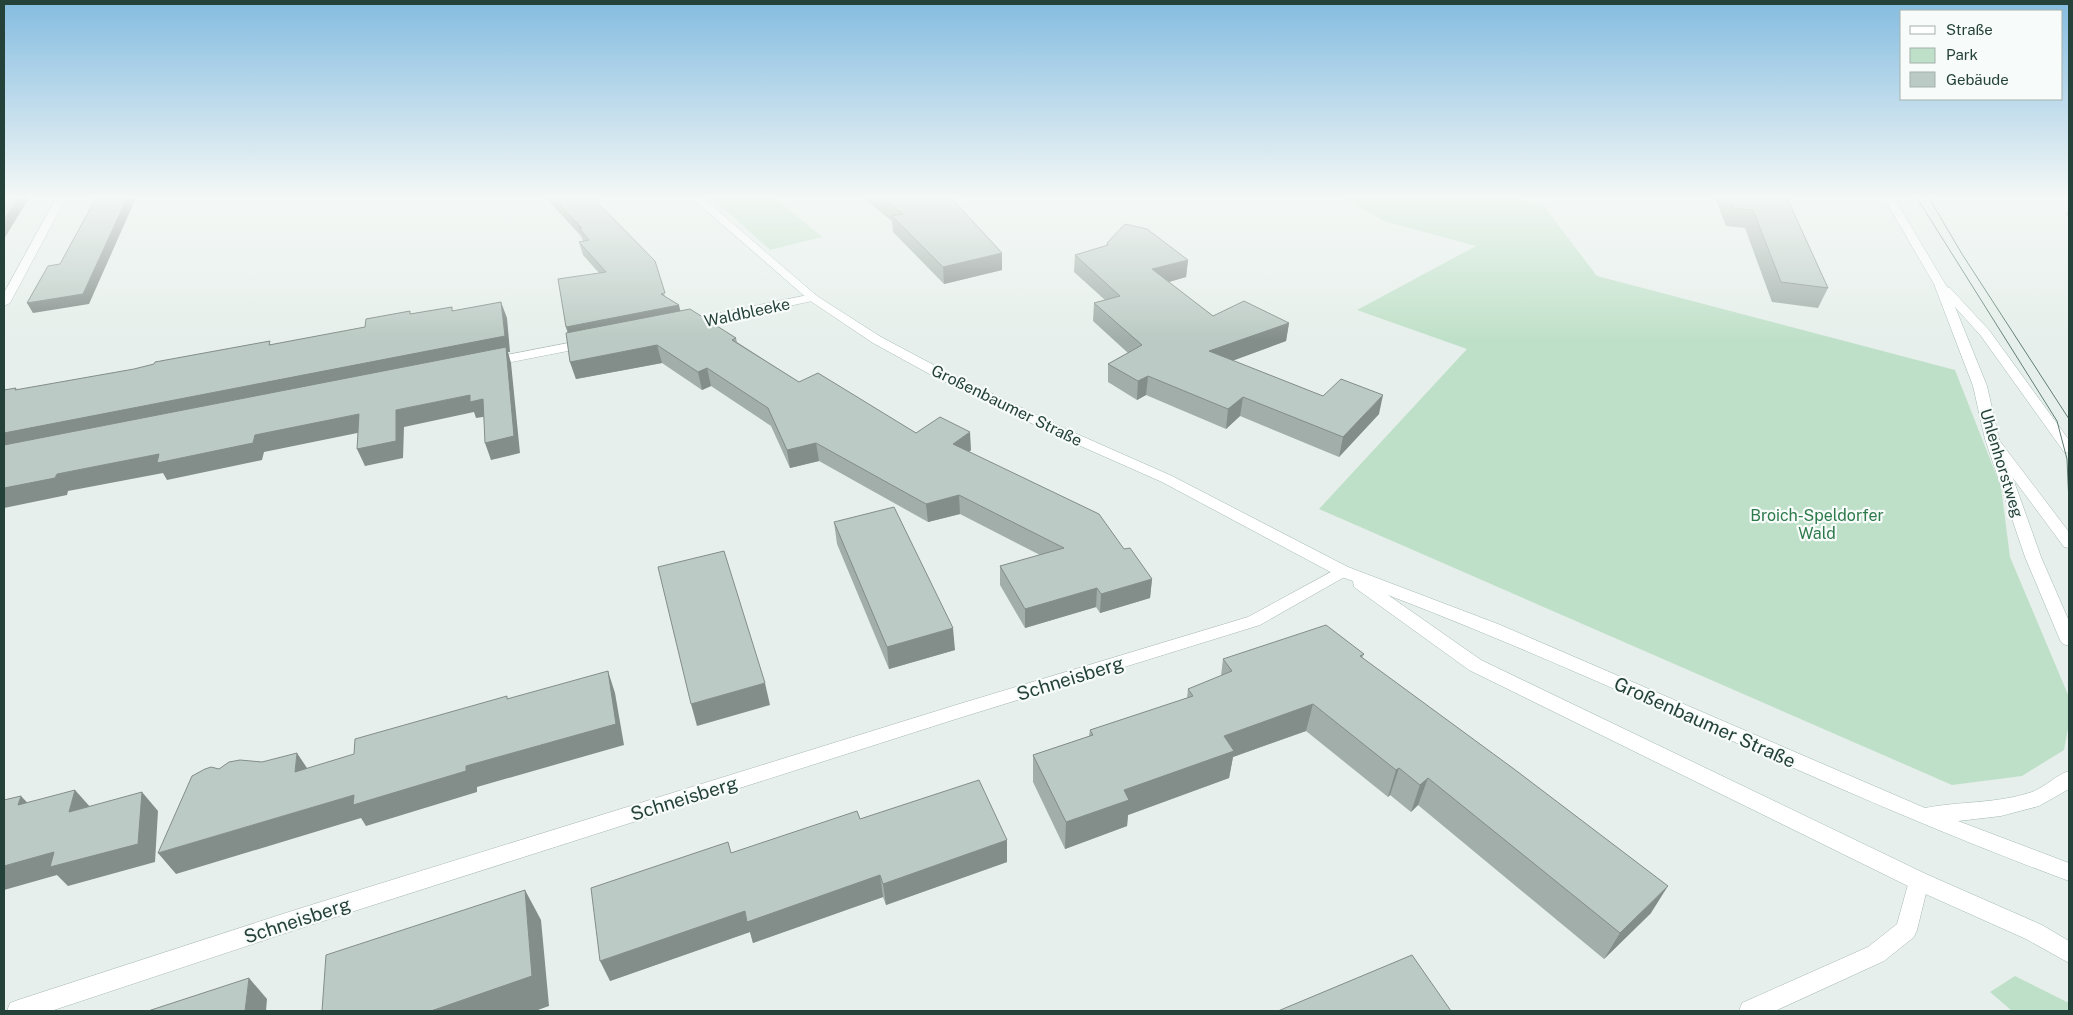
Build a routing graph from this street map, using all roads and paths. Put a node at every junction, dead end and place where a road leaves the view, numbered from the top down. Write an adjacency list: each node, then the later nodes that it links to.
1 (35, 245): 4 (street)
2 (752, 245): 7 (street, Großenbaumer Straße)
3 (1917, 245): 6 (street, Uhlenhorstweg)
4 (16, 281): 5 (street); 8 (street)
5 (4, 283)
6 (1940, 284): 12 (street, Uhlenhorstweg); 13 (street, Uhlenhorstweg)
7 (813, 298): 9 (street, Waldbleeke); 15 (street, Großenbaumer Straße)
8 (4, 303)
9 (671, 327)
10 (602, 341): 11 (street)
11 (474, 366)
12 (1992, 439): 14 (street); 16 (street, Uhlenhorstweg)
13 (2069, 449)
14 (2069, 543)
15 (1342, 571): 18 (street, Großenbaumer Straße); 20 (street, Großenbaumer Straße); 24 (street, Schneisberg)
16 (2069, 640)
17 (2069, 779): 18 (street)
18 (1922, 816): 19 (street, Großenbaumer Straße)
19 (2069, 872)
20 (1919, 881): 21 (street, Großenbaumer Straße); 25 (street)
21 (2034, 932): 22 (street, Großenbaumer Straße); 23 (street, Großenbaumer Straße)
22 (2069, 942)
23 (2069, 954)
24 (18, 1011)
25 (1750, 1011)

